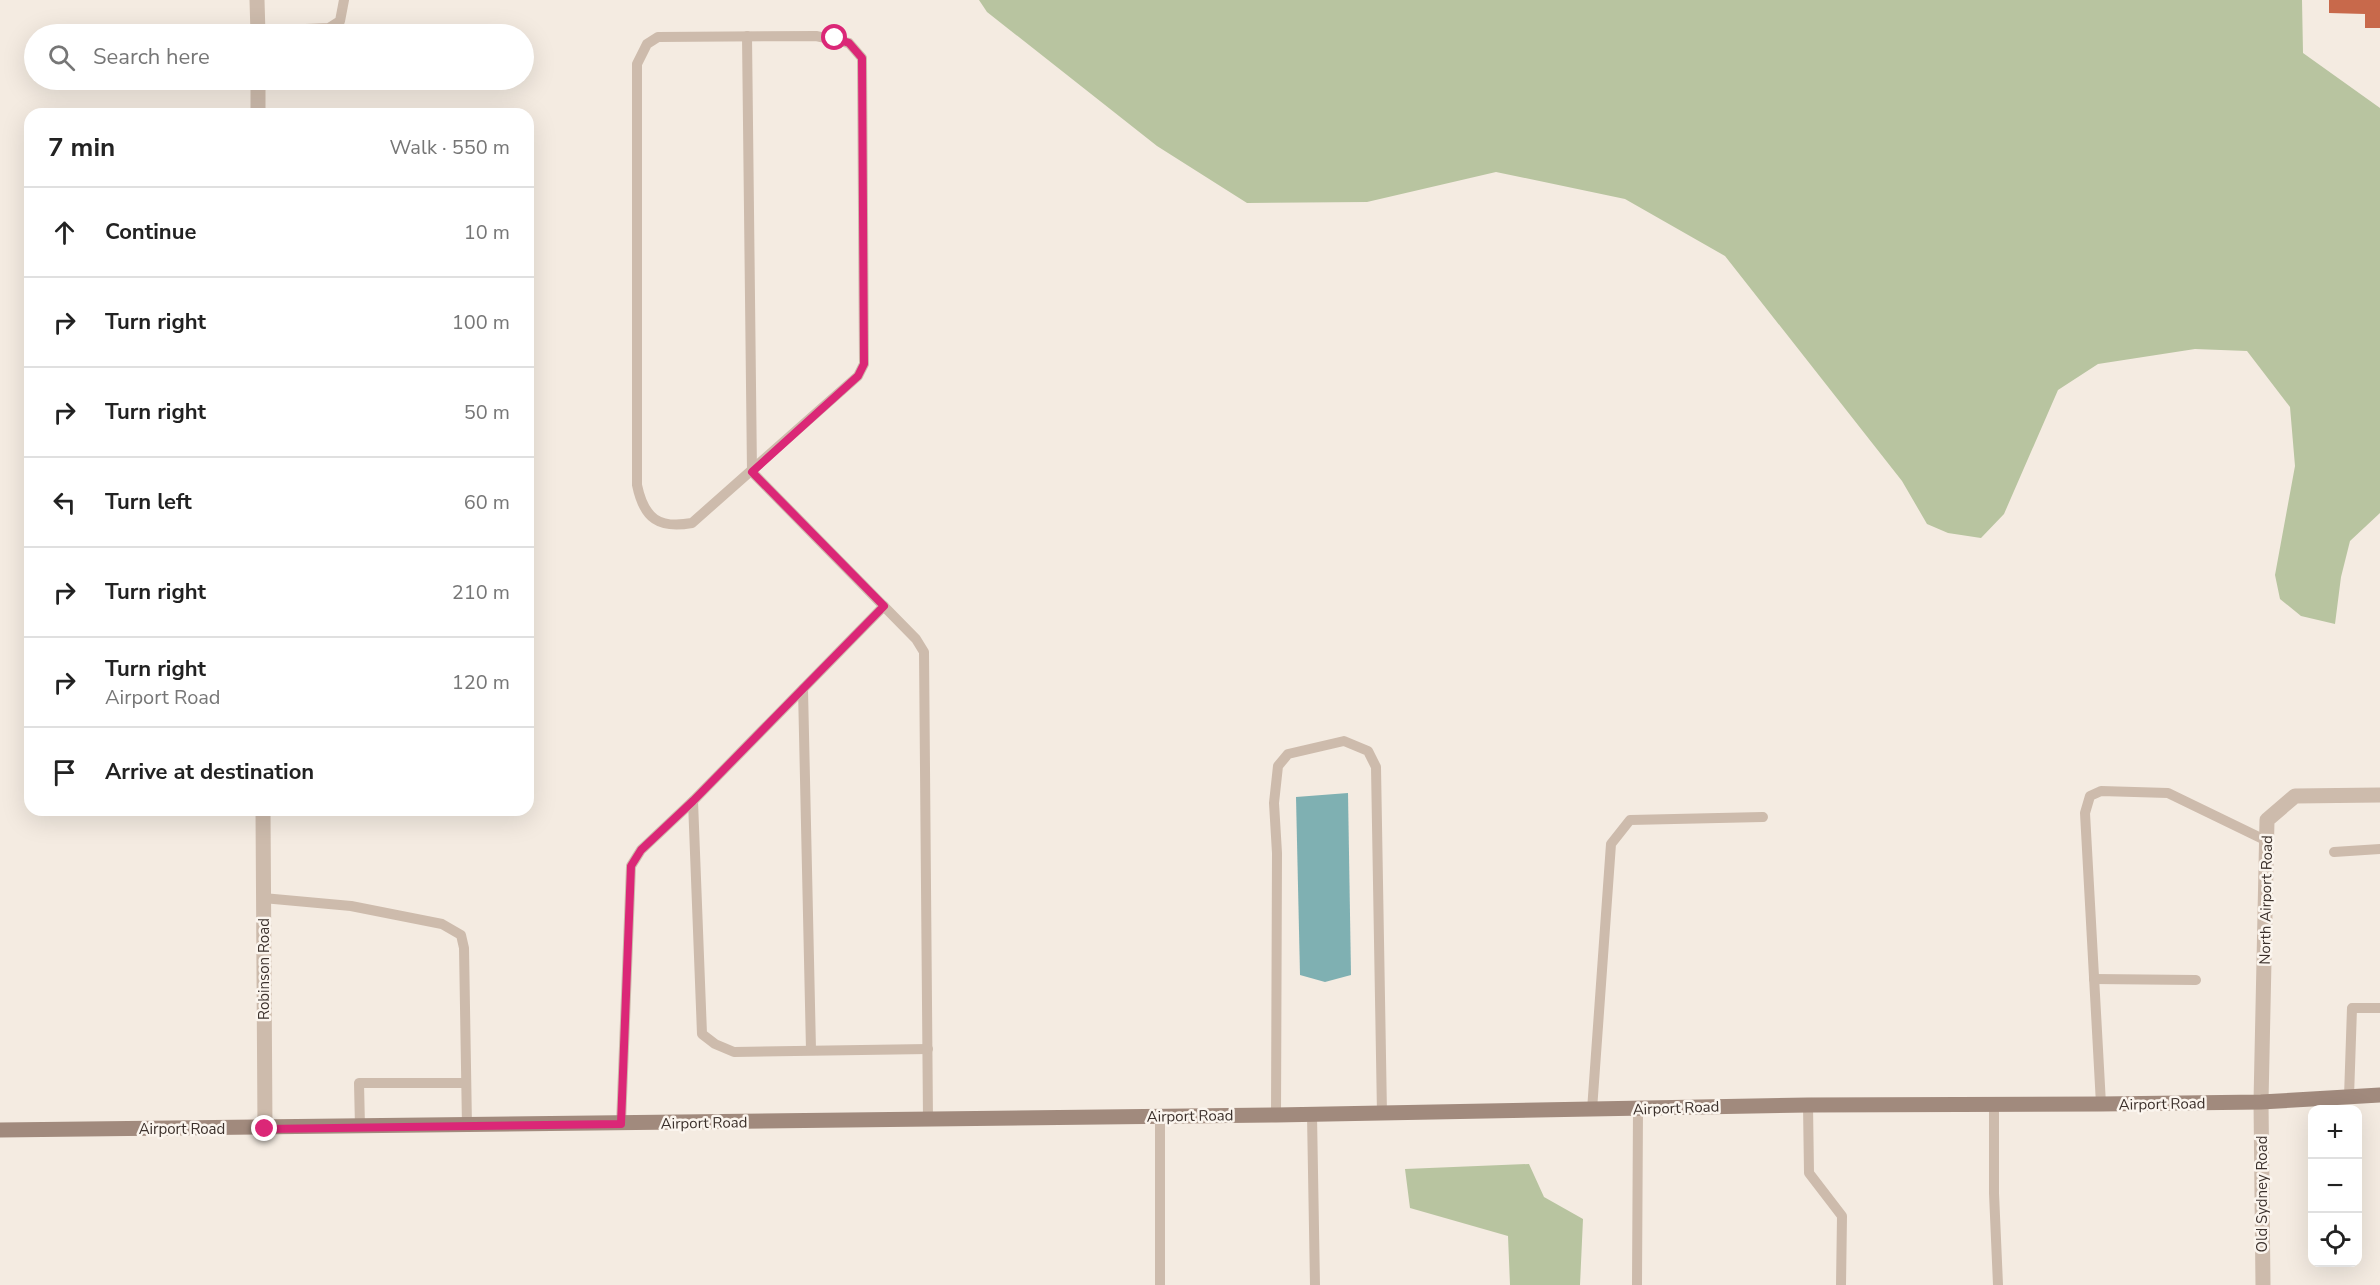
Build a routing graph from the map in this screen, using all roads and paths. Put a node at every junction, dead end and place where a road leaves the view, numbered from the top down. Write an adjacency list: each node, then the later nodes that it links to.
1 (257, 0): 3 (street)
2 (344, 0): 4 (lane)
3 (258, 24)
4 (335, 24)
5 (747, 36): 8 (lane); 8 (lane); 8 (lane)
6 (258, 90): 7 (street)
7 (258, 108)
8 (752, 472): 9 (lane)
9 (884, 606): 10 (lane); 22 (lane)
10 (803, 689): 12 (lane); 23 (lane)
11 (2380, 795): 15 (street, North Airport Road)
12 (693, 801): 23 (lane); 38 (lane)
13 (263, 816): 18 (street, Robinson Road)
14 (1763, 817): 32 (lane)
15 (2267, 841): 19 (lane); 27 (street, North Airport Road)
16 (2380, 849): 17 (lane)
17 (2334, 852)
18 (263, 898): 24 (lane); 41 (street, Robinson Road)
19 (2094, 979): 20 (lane); 28 (lane)
20 (2196, 980)
21 (2380, 1008): 26 (lane)
22 (928, 1048): 23 (lane); 37 (lane)
23 (812, 1050)
24 (466, 1083): 39 (lane); 40 (lane)
25 (2380, 1095): 26 (street, Airport Road)
26 (2349, 1097): 27 (street, Airport Road)
27 (2261, 1102): 28 (street, Airport Road); 48 (street, Old Sydney Road)
28 (2101, 1104): 30 (street, Airport Road)
29 (1808, 1105): 30 (street, Airport Road); 31 (street, Airport Road); 46 (lane)
30 (1994, 1106): 47 (lane)
31 (1638, 1109): 32 (street, Airport Road); 45 (lane)
32 (1592, 1110): 33 (street, Airport Road)
33 (1382, 1114): 34 (lane); 35 (street, Airport Road)
34 (1276, 1115): 35 (street, Airport Road); 36 (street, Airport Road)
35 (1312, 1115): 44 (lane)
36 (1160, 1117): 37 (street, Airport Road); 43 (lane)
37 (928, 1120): 38 (street, Airport Road)
38 (621, 1124): 39 (street, Airport Road)
39 (467, 1126): 40 (street, Airport Road)
40 (360, 1127): 41 (street, Airport Road)
41 (265, 1129): 42 (street, Airport Road)
42 (0, 1130)
43 (1160, 1285)
44 (1315, 1285)
45 (1637, 1285)
46 (1841, 1285)
47 (1998, 1285)
48 (2263, 1285)

